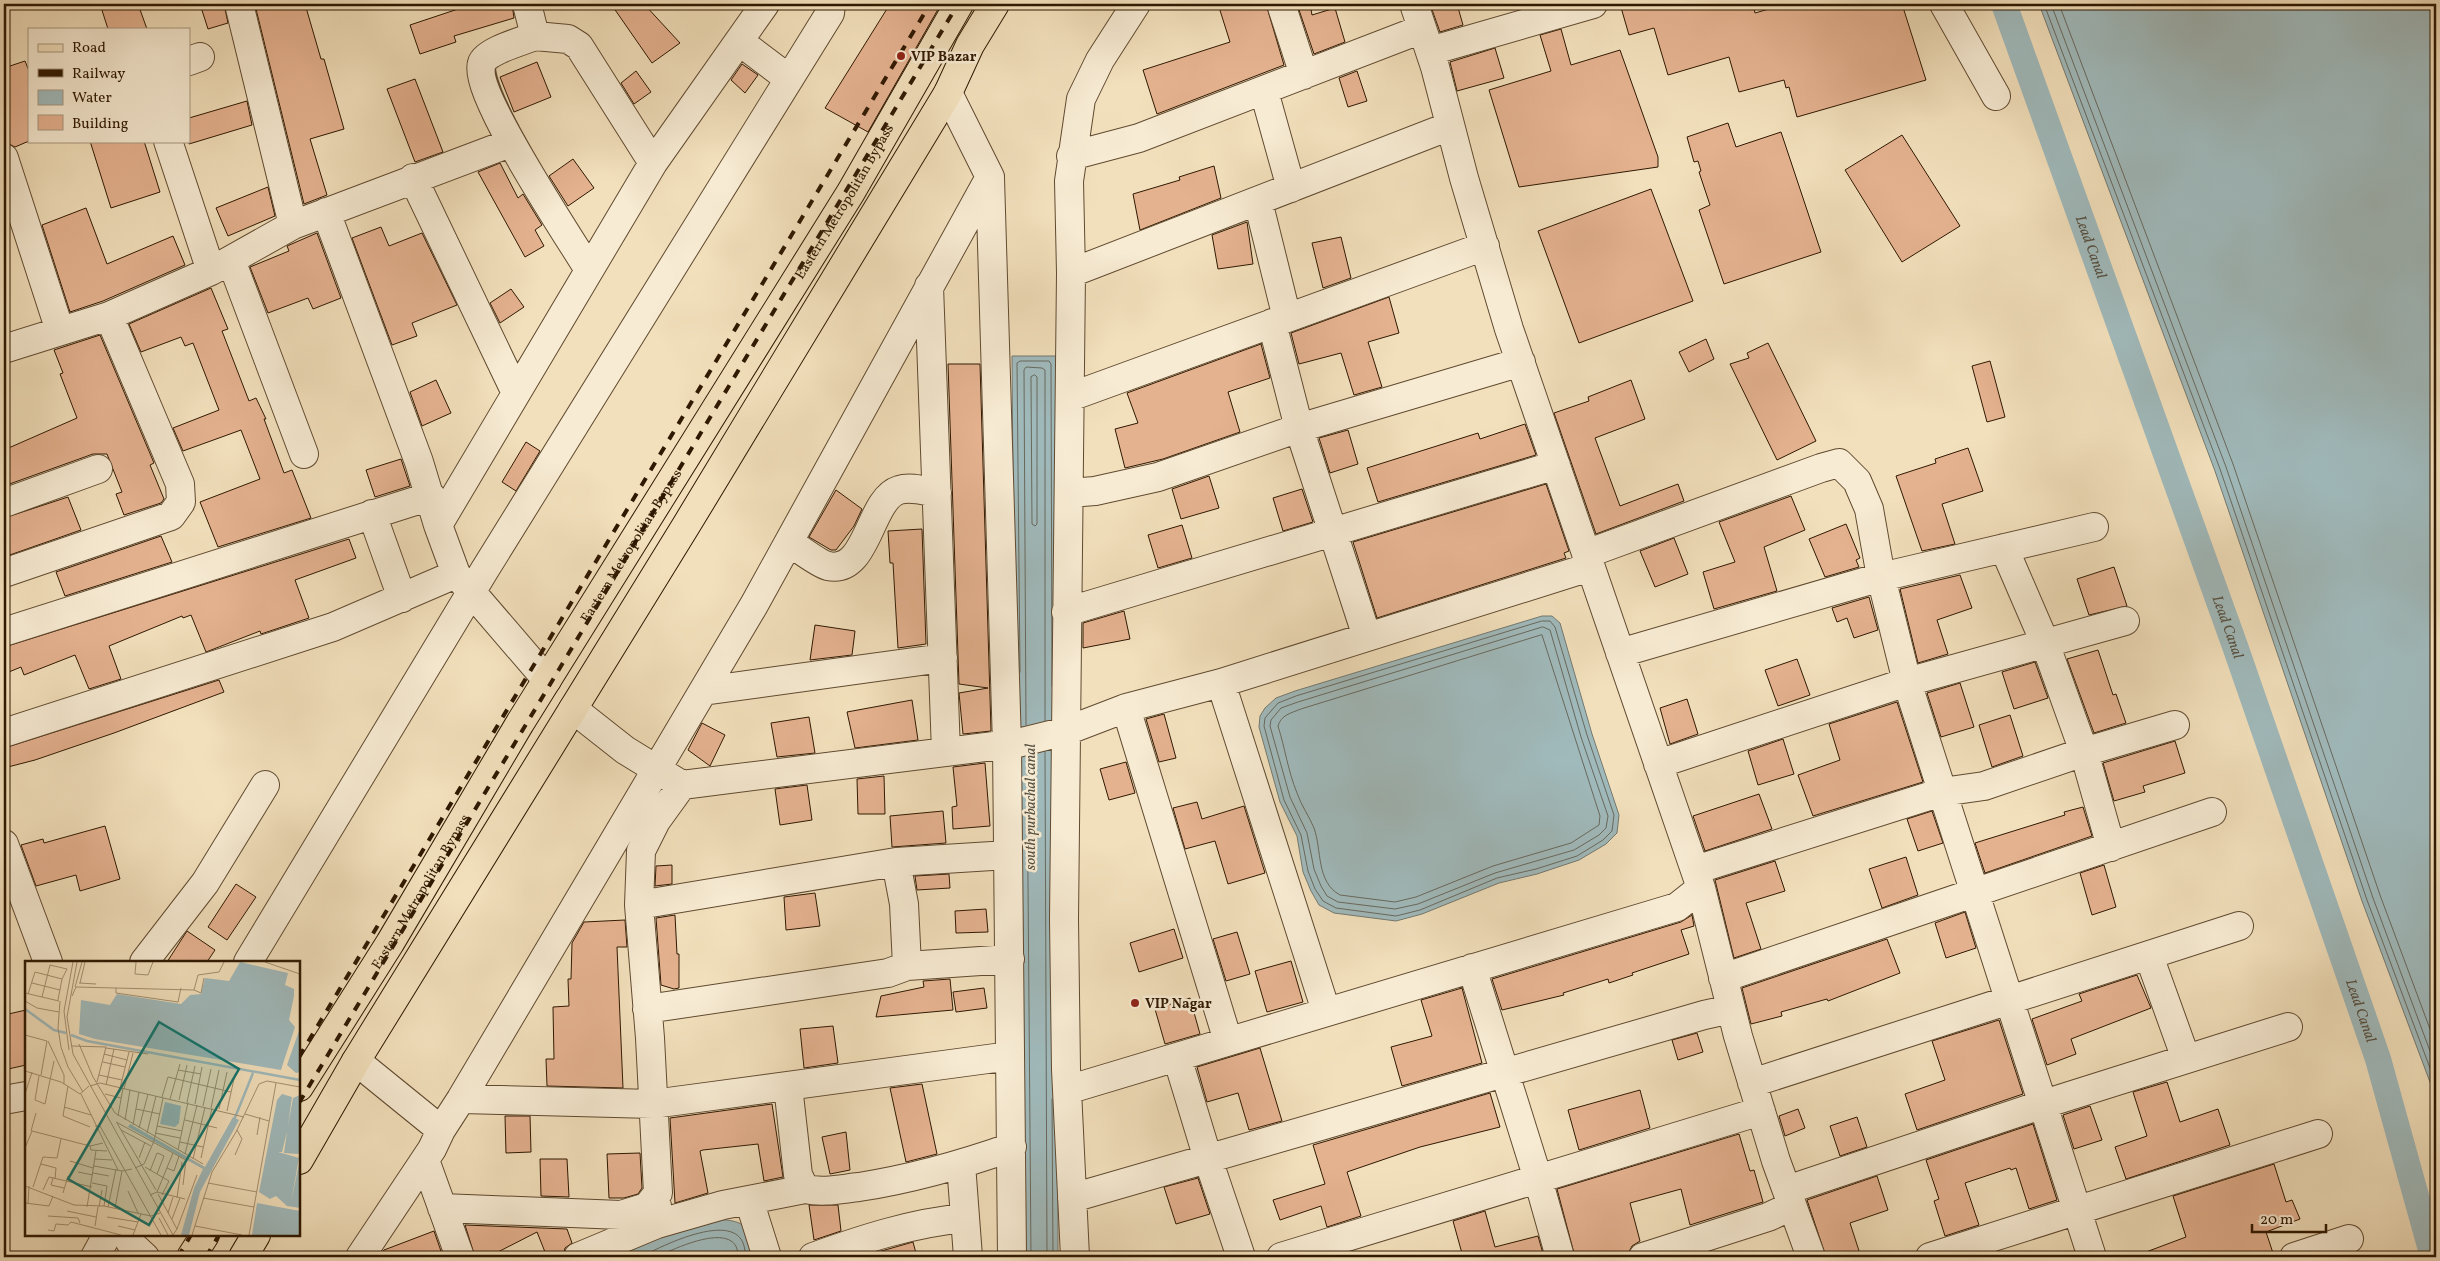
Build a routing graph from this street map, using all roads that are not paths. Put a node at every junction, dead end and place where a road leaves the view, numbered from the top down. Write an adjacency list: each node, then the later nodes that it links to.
1 (239, 4): 31 (street)
2 (527, 4): 12 (street)
3 (765, 4): 14 (street)
4 (831, 4): 16 (street)
5 (960, 4): 70 (main road, Eastern Metropolitan Bypass)
6 (995, 4): 18 (main road)
7 (1136, 4): 23 (street)
8 (1281, 4): 15 (street)
9 (1414, 4): 13 (street)
10 (1593, 4): 13 (street)
11 (1944, 4): 19 (street)
12 (535, 36): 22 (street); 25 (street)
13 (1426, 40): 15 (street); 20 (street)
14 (739, 41): 16 (street); 25 (street)
15 (1304, 75): 17 (street)
16 (789, 79): 61 (street)
17 (1264, 90): 23 (street); 28 (street)
18 (948, 92): 26 (street); 75 (main road)
19 (1996, 96)
20 (1450, 126): 28 (street); 32 (street)
21 (168, 142): 33 (street)
22 (510, 143): 27 (street); 34 (street)
23 (1071, 156): 35 (street)
24 (4, 158): 39 (street)
25 (653, 164): 34 (street)
26 (990, 177): 36 (street); 79 (street)
27 (413, 178): 30 (street); 42 (street)
28 (1291, 188): 29 (street)
29 (1258, 202): 35 (street); 38 (street)
30 (326, 212): 31 (street); 50 (street)
31 (293, 224): 33 (street)
32 (1485, 246): 38 (street); 41 (street)
33 (221, 266): 37 (street); 45 (street)
34 (590, 270): 42 (street)
35 (1071, 273): 43 (street)
36 (929, 286): 48 (street); 56 (street)
37 (109, 316): 39 (street); 59 (street)
38 (1279, 321): 43 (street); 44 (street)
39 (60, 331): 40 (street)
40 (4, 349)
41 (1521, 362): 44 (street); 46 (street)
42 (516, 393): 53 (street)
43 (1070, 397): 49 (street)
44 (1299, 428): 49 (street); 55 (street)
45 (304, 454)
46 (1556, 465): 55 (street); 58 (street)
47 (98, 469): 51 (street)
48 (937, 492): 56 (street); 69 (street)
49 (1069, 494): 63 (street)
50 (431, 496): 52 (street); 53 (street)
51 (4, 503)
52 (372, 514): 62 (street); 65 (street)
53 (438, 525): 61 (street)
54 (2094, 527): 57 (street)
55 (1334, 532): 63 (street); 66 (street)
56 (789, 542): 73 (street)
57 (2004, 548): 60 (street); 67 (street)
58 (1588, 560): 60 (street); 66 (street); 68 (street)
59 (4, 574)
60 (1881, 577): 68 (street); 71 (street)
61 (464, 584): 62 (street); 70 (street); 100 (street)
62 (402, 598): 77 (street)
63 (1066, 612): 78 (street)
64 (2125, 621): 67 (street)
65 (4, 632)
66 (1367, 637): 72 (street)
67 (2045, 643): 71 (street); 81 (street)
68 (1620, 653): 82 (street)
69 (943, 658): 73 (street); 80 (street)
70 (547, 680): 116 (main road, Eastern Metropolitan Bypass)
71 (1907, 682): 82 (street); 86 (street)
72 (1221, 683): 74 (street); 107 (street)
73 (703, 691): 83 (street)
74 (1126, 708): 78 (street); 109 (street)
75 (573, 709): 83 (street); 113 (main road)
76 (2175, 725): 81 (street)
77 (4, 733)
78 (1059, 734): 79 (street); 118 (street)
79 (1013, 744): 80 (street); 90 (street)
80 (946, 752): 85 (street)
81 (2084, 752): 86 (street); 89 (street)
82 (1658, 764): 92 (street)
83 (656, 770): 85 (street); 120 (street)
84 (265, 785): 99 (street)
85 (682, 785): 94 (street)
86 (1942, 792): 92 (street); 93 (street)
87 (2212, 812): 89 (street)
88 (4, 844): 98 (street)
89 (2111, 847): 93 (street)
90 (1008, 855): 91 (street); 97 (street)
91 (896, 862): 94 (street); 101 (street)
92 (1698, 879): 102 (street); 103 (street)
93 (1974, 894): 103 (street); 104 (street)
94 (639, 905): 105 (street)
95 (2239, 926): 96 (street)
96 (2148, 956): 104 (street); 112 (street)
97 (1010, 959): 101 (street); 110 (street)
98 (48, 961)
99 (145, 961)
100 (249, 961)
101 (907, 966): 105 (street)
102 (1472, 968): 107 (street); 114 (street)
103 (1723, 978): 106 (street)
104 (2009, 1001): 115 (street); 123 (street)
105 (647, 1009): 122 (street)
106 (1731, 1009): 114 (street); 115 (street)
107 (1326, 1011): 109 (street)
108 (2288, 1027): 112 (street)
109 (1228, 1041): 111 (street)
110 (1010, 1056): 117 (street); 127 (street)
111 (1177, 1057): 118 (street); 129 (street)
112 (2186, 1059): 123 (street)
113 (356, 1060): 125 (street); 128 (main road)
114 (1505, 1073): 129 (street); 132 (street)
115 (1752, 1083): 124 (street)
116 (300, 1085)
117 (788, 1086): 122 (street); 133 (street)
118 (1067, 1090): 135 (street)
119 (25, 1096): 121 (street)
120 (461, 1099): 122 (street); 125 (street)
121 (4, 1100)
122 (653, 1104): 134 (street)
123 (2044, 1104): 136 (street); 139 (street)
124 (1761, 1111): 132 (street); 136 (street)
125 (441, 1130): 130 (street)
126 (2318, 1134): 139 (street)
127 (1012, 1147): 131 (street); 157 (street)
128 (300, 1158)
129 (1208, 1159): 135 (street); 159 (street)
130 (425, 1160): 138 (street); 152 (street)
131 (961, 1164): 133 (street); 140 (street)
132 (1538, 1179): 160 (street); 161 (street)
133 (806, 1189): 137 (street)
134 (658, 1193): 138 (street); 141 (street)
135 (1072, 1198): 158 (street)
136 (1790, 1198): 162 (street); 163 (street)
137 (748, 1200): 141 (street); 154 (street)
138 (442, 1208): 153 (street)
139 (2076, 1209): 164 (street); 165 (street)
140 (965, 1218): 155 (street); 156 (street)
141 (657, 1224): 147 (street)
142 (106, 1236): 148 (street)
143 (127, 1236): 149 (street)
144 (204, 1236): 150 (main road)
145 (255, 1236): 151 (main road)
146 (2350, 1239): 166 (street)
147 (587, 1255)
148 (95, 1257)
149 (145, 1257)
150 (191, 1257)
151 (242, 1257)
152 (360, 1257)
153 (460, 1257)
154 (767, 1257)
155 (813, 1257)
156 (968, 1257)
157 (1012, 1257)
158 (1075, 1257)
159 (1242, 1257)
160 (1281, 1257)
161 (1560, 1257)
162 (1643, 1257)
163 (1811, 1257)
164 (1930, 1257)
165 (2092, 1257)
166 (2294, 1257)

